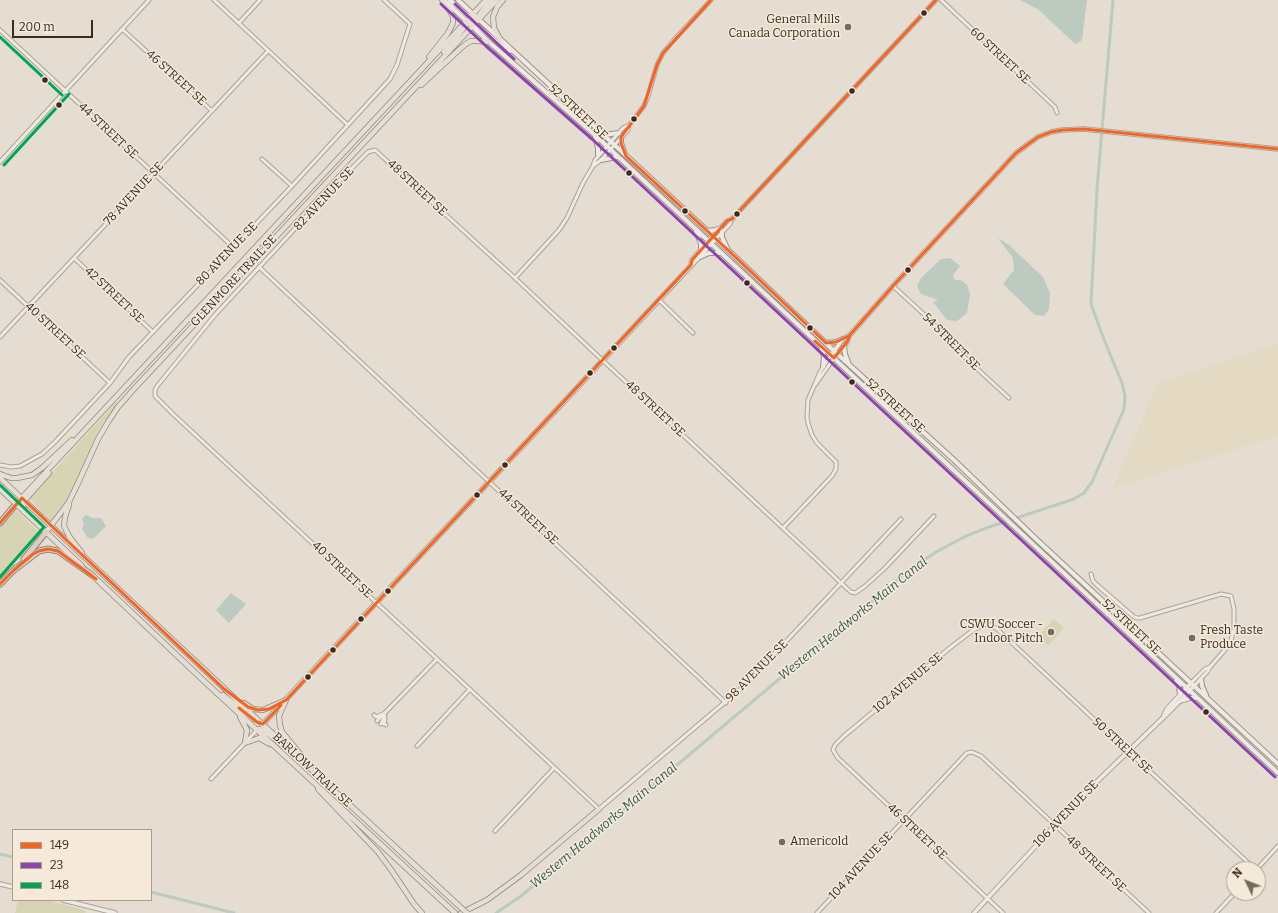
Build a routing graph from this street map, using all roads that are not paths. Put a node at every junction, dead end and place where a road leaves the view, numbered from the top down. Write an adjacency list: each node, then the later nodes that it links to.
1 (149, 0): 18 (street)
2 (214, 0): 16 (street)
3 (260, 0): 16 (street)
4 (384, 0): 28 (street, 80 AVENUE SE)
5 (443, 0): 15 (main road, 52 STREET SE); 23 (main road)
6 (450, 0): 15 (main road)
7 (458, 0): 15 (main road, 52 STREET SE)
8 (486, 0): 15 (main road, GLENMORE TRAIL SE)
9 (491, 0): 15 (main road)
10 (497, 0): 15 (main road, GLENMORE TRAIL SE)
11 (503, 0): 19 (main road)
12 (711, 0): 31 (street)
13 (936, 0): 44 (street)
14 (941, 0): 27 (street, 60 STREET SE)
15 (473, 20): 19 (main road, 52 STREET SE); 20 (main road, 52 STREET SE); 22 (main road); 23 (main road, GLENMORE TRAIL SE); 25 (main road, GLENMORE TRAIL SE)
16 (239, 23): 21 (street)
17 (0, 30): 24 (street, 44 STREET SE)
18 (122, 30): 24 (street); 26 (street, 46 STREET SE)
19 (500, 39): 22 (main road, 52 STREET SE)
20 (489, 42): 25 (main road); 29 (main road, 52 STREET SE)
21 (268, 51): 26 (street, 78 AVENUE SE); 28 (street)
22 (516, 54): 30 (main road, 52 STREET SE)
23 (403, 89): 78 (main road, GLENMORE TRAIL SE)
24 (66, 91): 40 (street); 41 (street, 44 STREET SE)
25 (399, 105): 84 (main road, GLENMORE TRAIL SE)
26 (212, 111): 41 (street, 78 AVENUE SE)
27 (1058, 113)
28 (348, 125): 42 (street, 80 AVENUE SE)
29 (595, 135): 33 (main road, 52 STREET SE); 38 (main road)
30 (603, 135): 31 (main road); 32 (main road, 52 STREET SE)
31 (620, 135): 32 (street); 36 (main road)
32 (612, 144): 33 (street); 36 (main road, 52 STREET SE)
33 (608, 148): 37 (main road, 52 STREET SE); 38 (street)
34 (1278, 149): 58 (street)
35 (373, 150): 55 (street, 82 AVENUE SE); 56 (street, 48 STREET SE)
36 (626, 156): 45 (main road, 52 STREET SE)
37 (617, 157): 38 (main road); 43 (main road, 52 STREET SE)
38 (600, 158): 56 (street)
39 (262, 159): 42 (street)
40 (0, 162)
41 (154, 173): 48 (street, 44 STREET SE); 53 (street, 78 AVENUE SE)
42 (292, 186): 48 (street, 80 AVENUE SE)
43 (695, 228): 47 (main road, 52 STREET SE); 49 (main road)
44 (722, 230): 45 (main road); 46 (street); 50 (main road)
45 (707, 231): 46 (main road, 52 STREET SE)
46 (715, 238): 47 (street); 50 (main road, 52 STREET SE)
47 (710, 243): 49 (street); 51 (main road, 52 STREET SE); 52 (street)
48 (234, 248): 61 (street, 80 AVENUE SE)
49 (701, 250): 54 (street)
50 (728, 250): 66 (main road, 52 STREET SE)
51 (720, 253): 52 (main road); 67 (main road, 52 STREET SE)
52 (700, 257): 54 (street)
53 (74, 258): 60 (street, 78 AVENUE SE); 61 (street, 42 STREET SE)
54 (691, 265): 59 (street)
55 (260, 267): 76 (street, 82 AVENUE SE); 82 (street, 44 STREET SE)
56 (515, 278): 71 (street, 48 STREET SE)
57 (0, 280): 60 (street, 40 STREET SE)
58 (893, 286): 63 (street); 77 (street, 54 STREET SE)
59 (659, 300): 62 (street); 71 (street)
60 (29, 306): 64 (street, 78 AVENUE SE); 74 (street, 40 STREET SE)
61 (153, 332): 74 (street, 80 AVENUE SE)
62 (693, 333)
63 (849, 336): 65 (street); 68 (street)
64 (0, 337)
65 (843, 339): 66 (main road); 69 (street)
66 (826, 343): 69 (main road, 52 STREET SE)
67 (821, 346): 70 (main road, 52 STREET SE); 73 (main road)
68 (844, 346): 69 (street); 72 (main road)
69 (836, 352): 70 (street); 72 (main road, 52 STREET SE)
70 (832, 357): 73 (street); 75 (street); 104 (main road, 52 STREET SE)
71 (603, 360): 82 (street); 92 (street, 48 STREET SE)
72 (849, 364): 107 (main road, 52 STREET SE)
73 (823, 367): 75 (street)
74 (110, 383): 79 (street, 80 AVENUE SE)
75 (813, 388): 92 (street)
76 (155, 396): 100 (street, 40 STREET SE)
77 (1009, 398)
78 (88, 426): 80 (main road); 85 (main road, GLENMORE TRAIL SE)
79 (0, 465)
80 (0, 474)
81 (0, 478): 85 (main road, BARLOW TRAIL SE)
82 (490, 482): 100 (street); 116 (street, 44 STREET SE)
83 (0, 489): 86 (main road, BARLOW TRAIL SE)
84 (75, 491): 91 (main road, GLENMORE TRAIL SE); 94 (main road)
85 (23, 500): 86 (main road); 87 (main road); 91 (main road, BARLOW TRAIL SE)
86 (16, 504): 87 (main road, BARLOW TRAIL SE); 90 (highway)
87 (24, 512): 93 (main road, BARLOW TRAIL SE)
88 (934, 516): 98 (street, 48 STREET SE)
89 (901, 519): 98 (street, 98 AVENUE SE)
90 (0, 524)
91 (51, 527): 93 (main road, GLENMORE TRAIL SE); 94 (main road, BARLOW TRAIL SE)
92 (783, 528): 98 (street, 48 STREET SE)
93 (46, 532): 95 (highway, GLENMORE TRAIL SE); 97 (main road, BARLOW TRAIL SE)
94 (93, 567): 108 (main road, BARLOW TRAIL SE)
95 (14, 570): 97 (highway); 99 (highway, GLENMORE TRAIL SE)
96 (1091, 574): 103 (street)
97 (92, 575): 106 (main road, BARLOW TRAIL SE)
98 (841, 583): 116 (street, 98 AVENUE SE)
99 (0, 584)
100 (377, 603): 102 (street, 40 STREET SE); 114 (street)
101 (989, 624): 129 (street, 102 AVENUE SE); 132 (street, 50 STREET SE)
102 (437, 659): 109 (street, 40 STREET SE); 118 (street)
103 (1210, 667): 105 (street); 107 (street)
104 (1174, 677): 110 (main road, 52 STREET SE); 111 (main road)
105 (1201, 678): 107 (street); 112 (main road)
106 (205, 682): 117 (main road, BARLOW TRAIL SE); 122 (main road)
107 (1193, 684): 110 (street, 106 AVENUE SE); 112 (main road, 52 STREET SE)
108 (223, 688): 114 (main road); 122 (main road, BARLOW TRAIL SE)
109 (470, 689): 127 (street); 134 (street, 40 STREET SE)
110 (1188, 689): 111 (street, 106 AVENUE SE); 113 (main road, 52 STREET SE); 115 (street, 106 AVENUE SE)
111 (1180, 695): 120 (street, 106 AVENUE SE)
112 (1207, 697): 133 (main road, 52 STREET SE)
113 (1198, 698): 115 (main road); 136 (main road, 52 STREET SE)
114 (286, 700): 122 (street); 137 (main road)
115 (1180, 701): 120 (street, 106 AVENUE SE)
116 (726, 703): 139 (street, 98 AVENUE SE)
117 (231, 706): 125 (main road, BARLOW TRAIL SE); 126 (main road)
118 (387, 713): 119 (street); 121 (street); 123 (street); 124 (street)
119 (374, 716)
120 (1162, 718): 132 (street, 106 AVENUE SE)
121 (377, 722)
122 (263, 724): 125 (street); 130 (main road, BARLOW TRAIL SE)
123 (381, 724)
124 (386, 725)
125 (257, 730): 126 (street); 128 (main road, BARLOW TRAIL SE); 130 (main road)
126 (246, 743): 128 (main road); 138 (street)
127 (417, 746)
128 (277, 748): 135 (main road, BARLOW TRAIL SE)
129 (833, 750): 140 (street, 46 STREET SE)
130 (292, 751): 137 (main road, BARLOW TRAIL SE)
131 (972, 752): 140 (street, 104 AVENUE SE); 141 (street, 48 STREET SE)
132 (1128, 752): 141 (street, 106 AVENUE SE); 144 (street, 50 STREET SE)
133 (1278, 764)
134 (554, 768): 139 (street, 40 STREET SE); 142 (street)
135 (302, 771): 152 (main road); 153 (main road, BARLOW TRAIL SE)
136 (1278, 773)
137 (319, 776): 155 (main road, BARLOW TRAIL SE, bridge)
138 (211, 779)
139 (599, 810): 154 (main road)
140 (904, 820): 148 (street, 46 STREET SE); 156 (street, 104 AVENUE SE)
141 (1055, 826): 148 (street, 106 AVENUE SE); 159 (street, 48 STREET SE)
142 (495, 831)
143 (1278, 846): 145 (street)
144 (1247, 861)
145 (1264, 861)
146 (0, 884): 147 (street)
147 (12, 887)
148 (988, 898): 157 (street, 106 AVENUE SE); 158 (street, 46 STREET SE)
149 (68, 901): 151 (street)
150 (1227, 901): 160 (street)
151 (115, 913)
152 (422, 913)
153 (455, 913)
154 (461, 913)
155 (467, 913)
156 (817, 913)
157 (974, 913)
158 (1003, 913)
159 (1149, 913)
160 (1216, 913)

